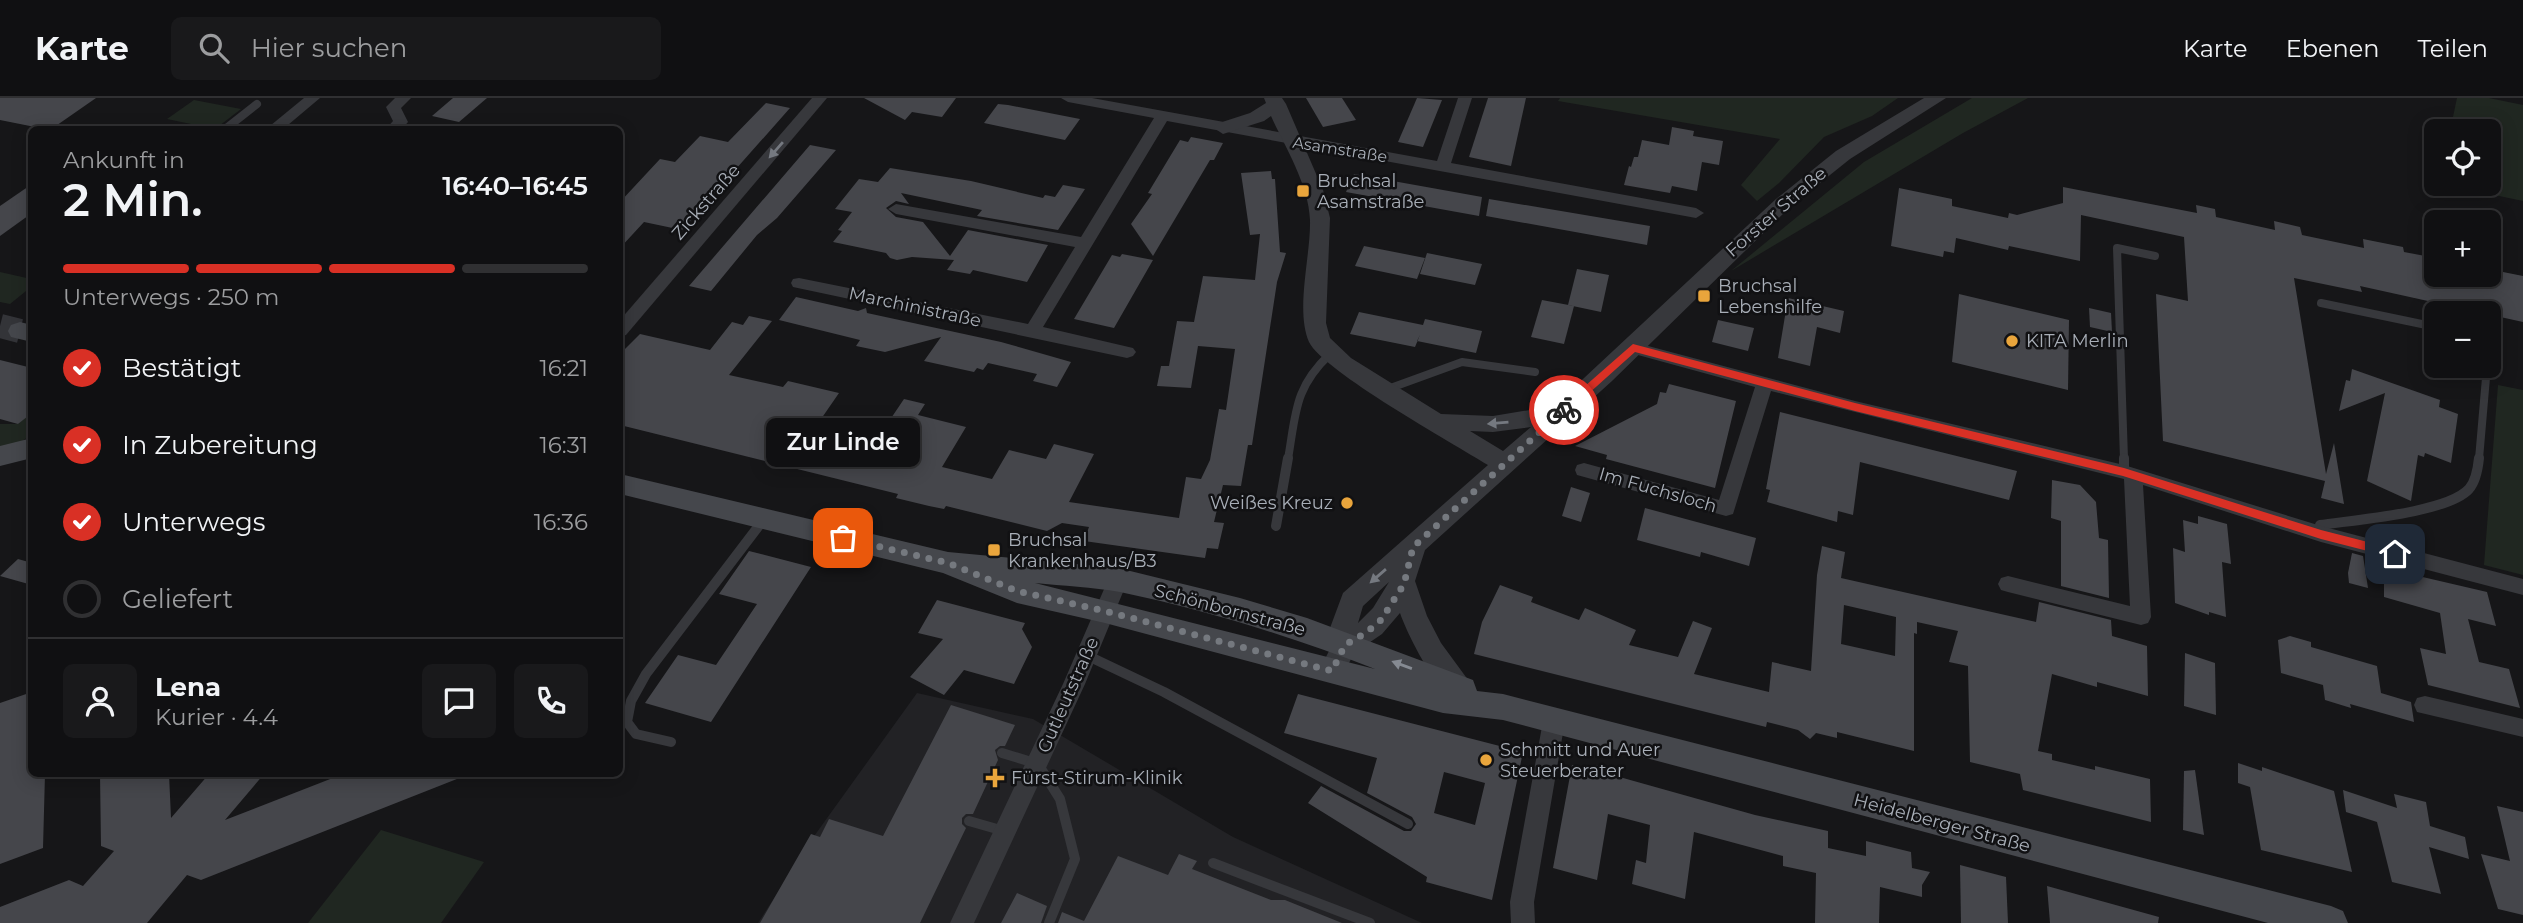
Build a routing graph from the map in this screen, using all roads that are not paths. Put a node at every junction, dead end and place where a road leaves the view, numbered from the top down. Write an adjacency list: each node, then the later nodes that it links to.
1 (313, 98): 11 (street)
2 (404, 98): 12 (street)
3 (820, 98): 23 (street, Zickstraße, one-way to 23)
4 (1068, 98): 9 (street, Asamstraße)
5 (1465, 98): 15 (street)
6 (1937, 98): 25 (street, Forster Straße)
7 (1275, 101): 13 (street); 14 (street)
8 (257, 104): 10 (lane)
9 (1162, 117): 13 (street, Asamstraße); 18 (street)
10 (229, 126)
11 (277, 126)
12 (396, 126)
13 (1223, 128): 14 (street, Asamstraße)
14 (1294, 141): 15 (street, Asamstraße); 27 (street)
15 (1443, 166): 17 (street, Asamstraße)
16 (896, 209): 18 (street)
17 (1696, 213)
18 (1084, 243): 24 (street)
19 (2155, 256): 38 (lane)
20 (799, 283): 24 (street, Marchinistraße)
21 (2321, 303): 22 (lane)
22 (2424, 324)
23 (623, 328)
24 (1031, 331): 26 (street, Marchinistraße)
25 (1633, 348): 30 (street); 32 (street, Forster Straße)
26 (1127, 352)
27 (1330, 354): 31 (street); 41 (lane)
28 (1535, 372): 31 (lane)
29 (2486, 378): 42 (lane)
30 (1765, 383): 37 (street, Im Fuchsloch); 38 (street)
31 (1385, 390): 33 (street)
32 (1559, 414): 33 (street, one-way to 33); 36 (street, Forster Straße)
33 (1436, 420): 36 (street)
34 (28, 449): 35 (main road)
35 (0, 456)
36 (1505, 464): 43 (street, Forster Straße)
37 (1584, 470)
38 (2128, 473): 42 (street); 47 (street)
39 (623, 485): 40 (main road, Schönbornstraße)
40 (764, 519): 44 (main road, Schönbornstraße); 57 (lane)
41 (1276, 526)
42 (2321, 534): 48 (street)
43 (1413, 547): 46 (street); 51 (street, Forster Straße, one-way to 51)
44 (948, 563): 45 (main road, Schönbornstraße); 49 (main road, Schönbornstraße)
45 (1118, 580): 49 (street, Gutleutstraße); 51 (main road, Schönbornstraße)
46 (1404, 584): 51 (street); 52 (street)
47 (2008, 584)
48 (2521, 593)
49 (1105, 611): 50 (street, Gutleutstraße); 51 (main road, Schönbornstraße)
50 (1086, 655): 59 (street, Gutleutstraße); 61 (lane)
51 (1338, 658): 52 (main road, one-way to 51); 54 (main road)
52 (1460, 688): 54 (main road)
53 (2425, 705): 56 (street)
54 (1503, 707): 55 (main road, Heidelberger Straße)
55 (1554, 721): 67 (street); 68 (main road, Heidelberger Straße)
56 (2523, 728)
57 (671, 742)
58 (1002, 753): 59 (lane)
59 (1038, 764): 62 (street, Gutleutstraße); 65 (lane)
60 (969, 821): 62 (lane)
61 (1408, 824)
62 (1004, 831): 64 (street, Gutleutstraße)
63 (1213, 863): 66 (lane)
64 (962, 923)
65 (1049, 923)
66 (1370, 923)
67 (1523, 923)
68 (2331, 923)

